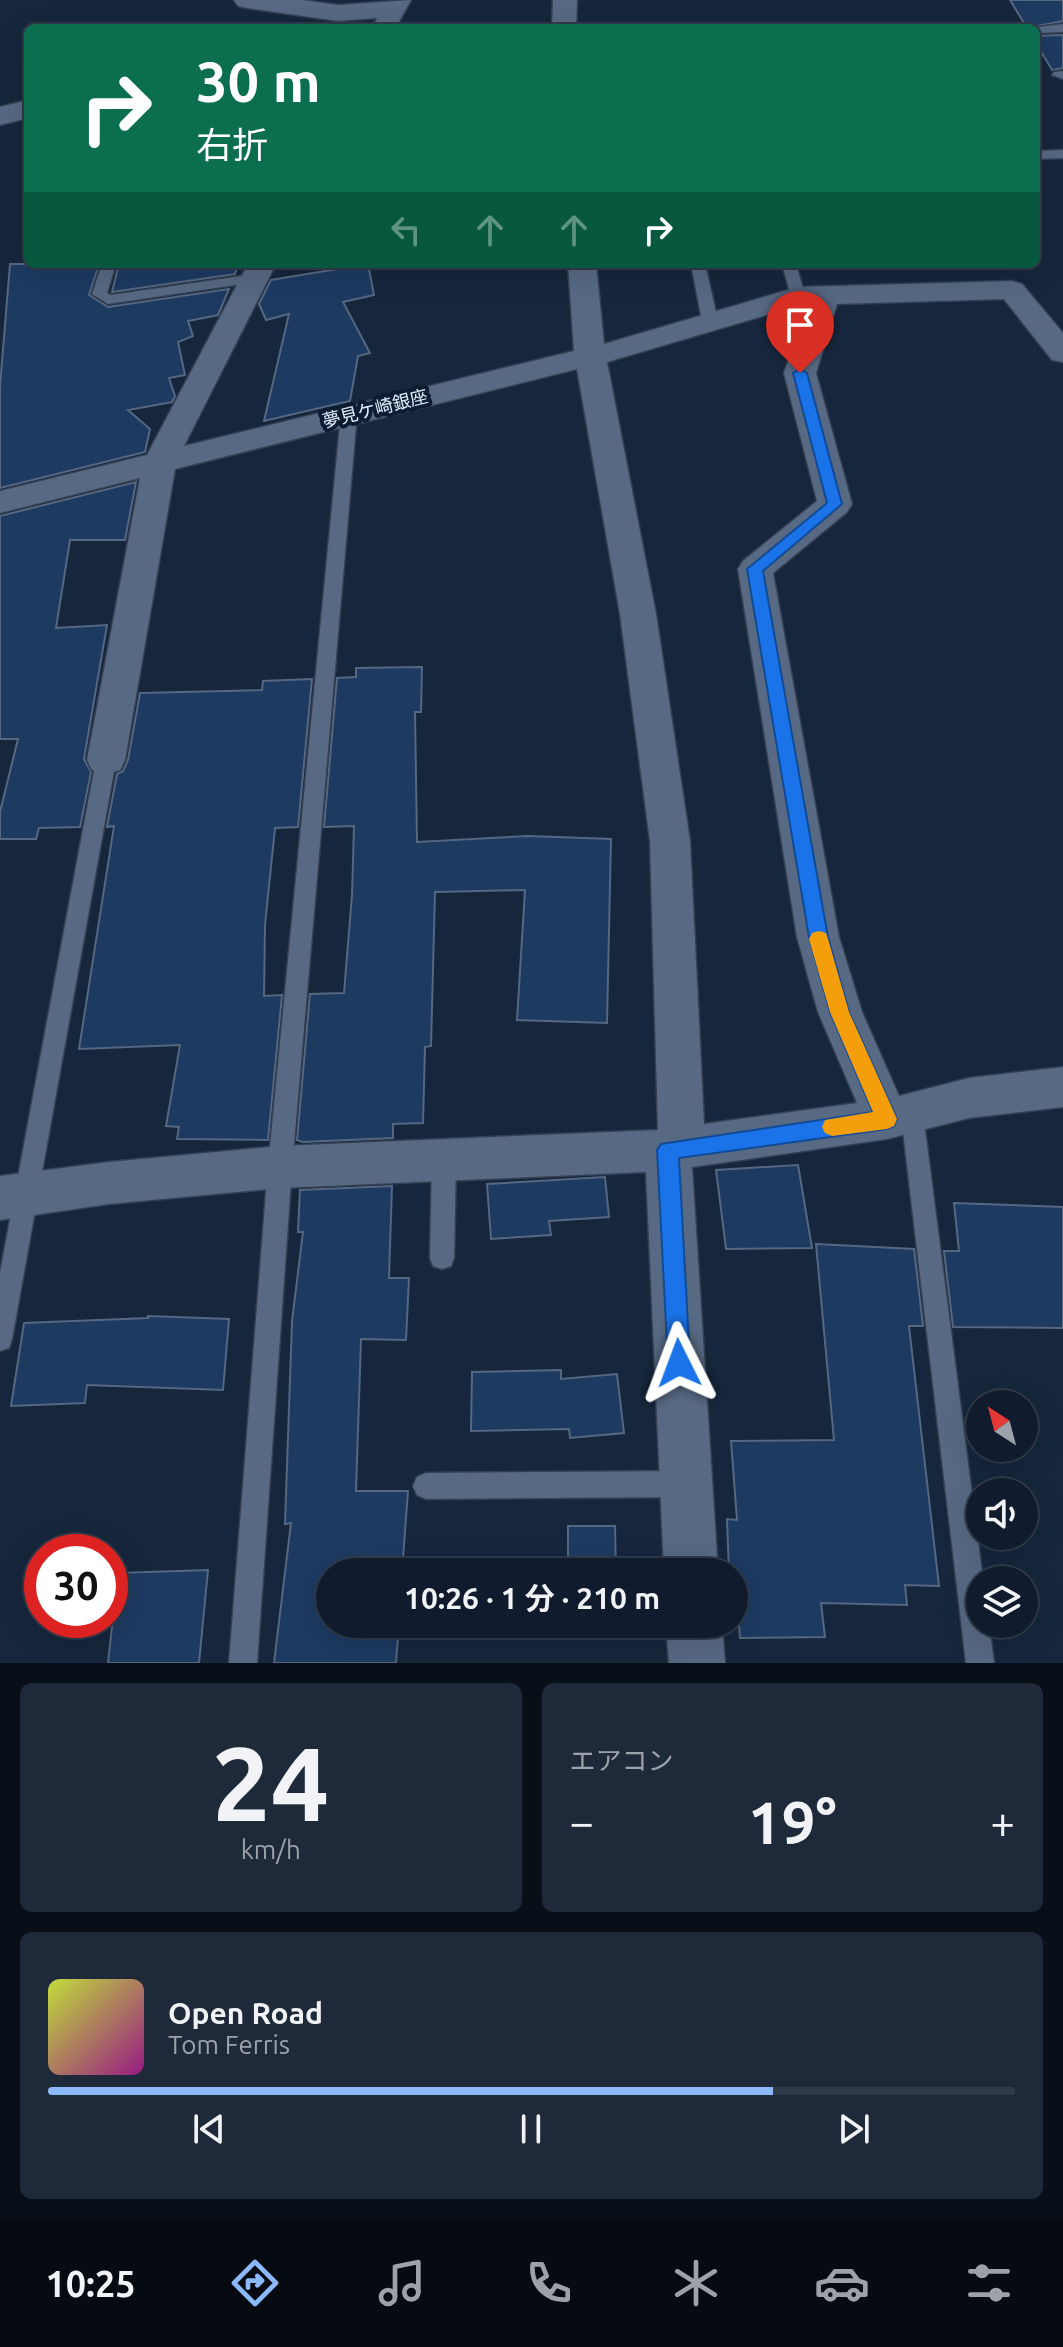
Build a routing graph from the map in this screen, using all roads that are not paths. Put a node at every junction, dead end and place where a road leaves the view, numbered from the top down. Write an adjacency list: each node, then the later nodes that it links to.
1 (248, 0): 4 (street)
2 (425, 0): 4 (street)
3 (565, 0): 6 (street)
4 (392, 13): 5 (street)
5 (344, 24)
6 (564, 24)
7 (1063, 28): 8 (lane)
8 (1040, 29)
9 (24, 110): 10 (street)
10 (0, 116)
11 (1063, 154): 12 (lane)
12 (1040, 155)
13 (108, 268): 17 (lane)
14 (582, 268): 23 (street)
15 (699, 268): 21 (lane)
16 (792, 268): 18 (lane)
17 (258, 271): 25 (street)
18 (812, 295): 20 (street, 夢見ケ崎銀座); 21 (street, 夢見ケ崎銀座); 29 (street)
19 (1063, 304): 20 (street)
20 (1028, 307): 22 (street)
21 (710, 321): 23 (street, 夢見ケ崎銀座)
22 (1063, 353)
23 (590, 355): 24 (street, 夢見ケ崎銀座); 30 (street)
24 (349, 414): 25 (street, 夢見ケ崎銀座); 32 (lane)
25 (160, 461): 26 (street, 夢見ケ崎銀座); 27 (street)
26 (0, 502)
27 (106, 760): 33 (lane)
28 (1063, 1087): 29 (street)
29 (899, 1117): 30 (street); 42 (lane)
30 (675, 1148): 31 (street); 36 (street)
31 (444, 1160): 32 (street); 34 (lane)
32 (280, 1167): 33 (street); 40 (lane)
33 (14, 1195): 35 (lane)
34 (442, 1258)
35 (0, 1339)
36 (685, 1484): 37 (lane); 38 (street)
37 (426, 1486)
38 (690, 1558)
39 (695, 1638): 41 (street)
40 (243, 1663)
41 (697, 1663)
42 (980, 1663)

